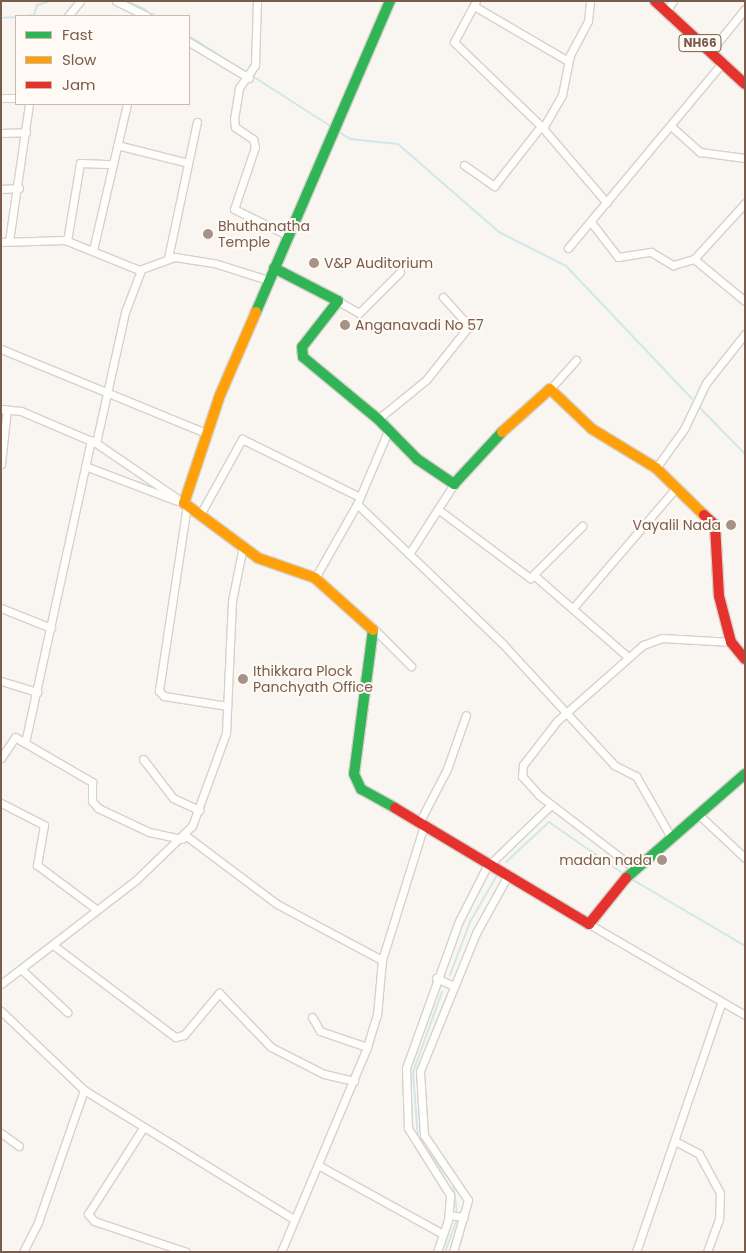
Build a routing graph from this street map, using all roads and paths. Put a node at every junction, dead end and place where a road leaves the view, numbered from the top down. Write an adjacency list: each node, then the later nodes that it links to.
1 (80, 1): 11 (street)
2 (116, 1): 12 (street)
3 (257, 1): 17 (street)
4 (390, 1): 38 (main road)
5 (590, 1): 15 (street)
6 (655, 1): 10 (main road, NH66 / NH66)
7 (673, 1): 10 (street)
8 (475, 4): 15 (street); 24 (street)
9 (745, 9): 14 (street)
10 (666, 12): 14 (main road, NH66 / NH66)
11 (69, 15)
12 (145, 15)
13 (190, 43): 17 (street)
14 (710, 52): 16 (main road, NH66 / NH66)
15 (568, 61): 24 (street)
16 (722, 63): 18 (main road, NH66 / NH66); 25 (street)
17 (249, 78): 38 (street)
18 (745, 84)
19 (1, 98): 20 (street)
20 (15, 98)
21 (29, 105): 26 (street)
22 (127, 105): 28 (street)
23 (197, 122): 30 (street)
24 (542, 127): 32 (street); 35 (street)
25 (672, 127): 29 (street); 35 (street)
26 (26, 132): 27 (street); 33 (street)
27 (1, 133)
28 (117, 145): 30 (street); 31 (street)
29 (745, 158)
30 (188, 163): 43 (street)
31 (113, 164): 39 (street); 42 (street)
32 (464, 165)
33 (19, 188): 34 (street); 40 (street)
34 (1, 189)
35 (607, 203): 37 (street)
36 (745, 203): 44 (street)
37 (591, 222): 41 (street); 44 (street)
38 (288, 236): 45 (main road)
39 (67, 241): 40 (street); 42 (street)
40 (5, 242)
41 (568, 248)
42 (93, 250): 46 (street)
43 (168, 258): 46 (street); 48 (street)
44 (694, 259): 51 (street)
45 (274, 268): 48 (main road); 50 (main road)
46 (140, 270): 56 (street)
47 (400, 272): 50 (street)
48 (268, 280): 60 (main road)
49 (443, 297): 58 (street)
50 (338, 301): 58 (main road)
51 (745, 301)
52 (745, 334): 64 (street)
53 (1, 349): 56 (street)
54 (576, 360): 55 (street)
55 (550, 389): 64 (main road); 65 (main road)
56 (105, 394): 60 (street); 61 (street)
57 (4, 409): 61 (street); 62 (street)
58 (378, 419): 59 (main road)
59 (388, 431): 65 (main road); 67 (street)
60 (208, 434): 68 (main road)
61 (93, 442): 63 (street); 68 (street)
62 (1, 464)
63 (85, 466): 68 (street); 78 (street)
64 (656, 468): 66 (main road)
65 (454, 484): 69 (street)
66 (676, 488): 77 (street); 80 (main road)
67 (358, 501): 70 (street); 73 (street); 75 (street)
68 (186, 504): 70 (main road); 86 (street)
69 (439, 510): 73 (street); 74 (street)
70 (201, 513): 72 (main road)
71 (582, 526): 74 (street)
72 (243, 546): 75 (main road); 86 (street)
73 (410, 554): 87 (street)
74 (536, 577): 77 (street)
75 (315, 578): 79 (main road)
76 (1, 608): 78 (street)
77 (573, 608): 81 (street)
78 (51, 628): 85 (street)
79 (373, 628): 83 (street); 97 (main road)
80 (731, 642): 81 (street); 82 (main road)
81 (627, 656): 87 (street)
82 (745, 659)
83 (411, 666)
84 (1, 681): 85 (street)
85 (37, 692): 89 (street)
86 (227, 706): 95 (street)
87 (569, 712): 94 (street); 99 (street)
88 (466, 715): 97 (street)
89 (26, 743): 90 (street); 98 (street)
90 (1, 758)
91 (143, 759): 95 (street)
92 (745, 774): 96 (main road)
93 (1, 803): 104 (street)
94 (551, 805): 101 (street); 102 (street)
95 (199, 810): 98 (street)
96 (698, 814): 99 (main road); 100 (street)
97 (422, 824): 101 (main road); 107 (street)
98 (183, 837): 104 (street); 107 (street)
99 (671, 837): 102 (main road)
100 (745, 858)
101 (490, 862): 103 (main road); 109 (street)
102 (634, 868): 105 (main road)
103 (508, 875): 105 (main road); 111 (street)
104 (96, 909): 106 (street)
105 (589, 924): 112 (street)
106 (53, 945): 108 (street); 118 (street)
107 (382, 960): 117 (street)
108 (22, 970): 110 (street); 114 (street)
109 (438, 979): 111 (street); 125 (street)
110 (1, 984)
111 (452, 986): 126 (street)
112 (721, 1004): 115 (street); 122 (street)
113 (1, 1011): 119 (street)
114 (67, 1012)
115 (745, 1015)
116 (312, 1017): 117 (street)
117 (367, 1047): 118 (street)
118 (354, 1080): 124 (street)
119 (84, 1090): 120 (street); 129 (street)
120 (143, 1128): 127 (street); 130 (street)
121 (1, 1133): 123 (street)
122 (674, 1141): 134 (street); 135 (street)
123 (19, 1146)
124 (318, 1165): 127 (street); 128 (street)
125 (450, 1215): 126 (street); 128 (street)
126 (463, 1216): 133 (street)
127 (294, 1219): 131 (street)
128 (444, 1234): 132 (street)
129 (23, 1252)
130 (186, 1252)
131 (281, 1252)
132 (437, 1252)
133 (453, 1252)
134 (636, 1252)
135 (707, 1252)

